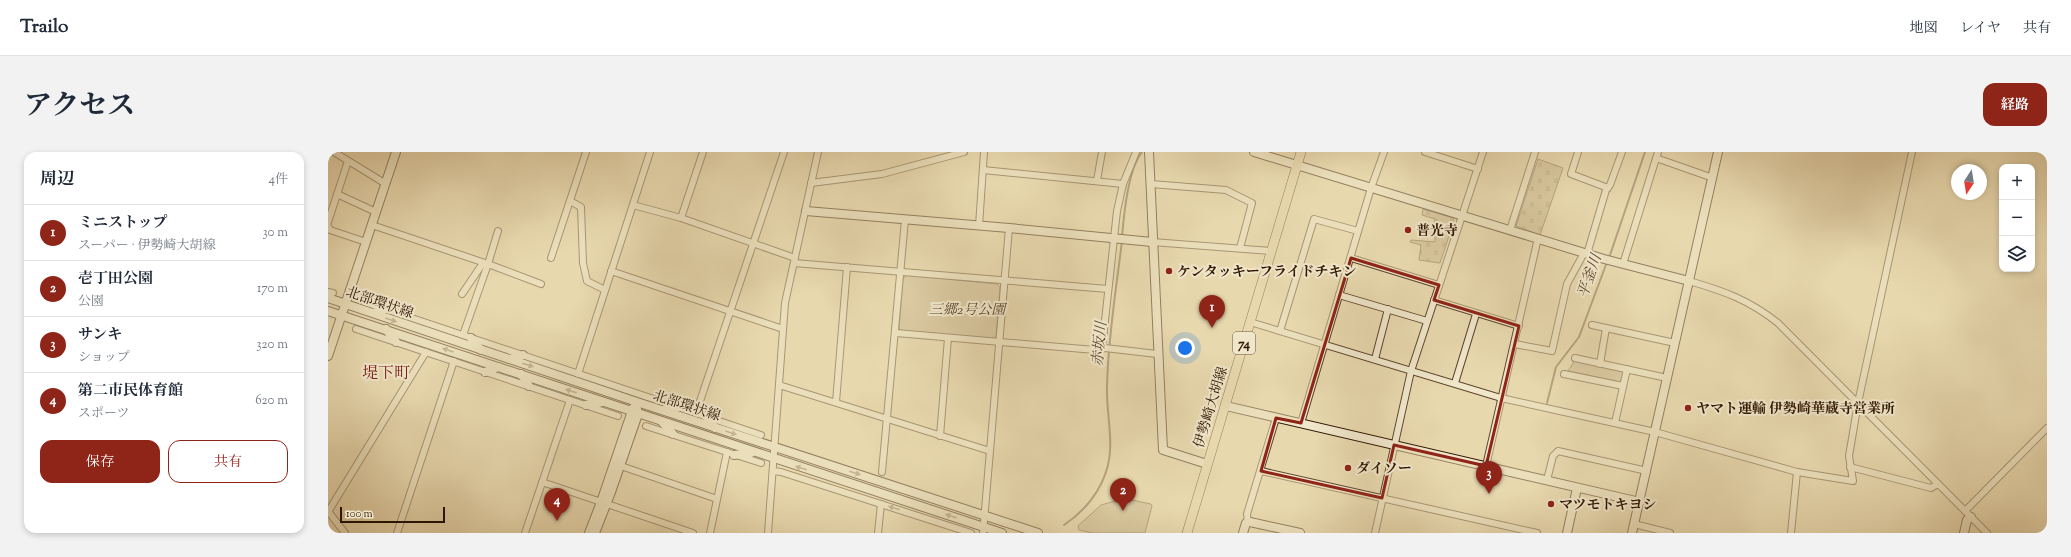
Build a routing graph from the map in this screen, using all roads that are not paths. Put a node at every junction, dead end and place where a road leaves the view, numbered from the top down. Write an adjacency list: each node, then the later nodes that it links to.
1 (334, 152): 24 (street)
2 (396, 152): 31 (street)
3 (586, 152): 37 (street)
4 (650, 152): 38 (street)
5 (703, 152): 42 (street)
6 (784, 152): 56 (street)
7 (818, 152): 30 (street)
8 (964, 152): 30 (street)
9 (984, 152): 26 (street)
10 (1102, 152): 29 (street)
11 (1136, 152): 32 (street)
12 (1149, 152): 33 (street)
13 (1254, 152): 25 (street)
14 (1301, 152): 25 (main road, 伊勢崎大胡線 / 74)
15 (1384, 152): 34 (street)
16 (1425, 152): 27 (street)
17 (1483, 152): 27 (street)
18 (1536, 152): 49 (street)
19 (1578, 152): 35 (street)
20 (1622, 152): 35 (street)
21 (1718, 152): 28 (street)
22 (1912, 152): 133 (street)
23 (1657, 155): 28 (street); 63 (street)
24 (348, 161): 31 (street); 36 (street)
25 (1297, 165): 34 (street); 58 (main road, 伊勢崎大胡線 / 74)
26 (983, 170): 29 (street); 47 (street)
27 (1478, 170): 41 (street)
28 (1713, 178): 69 (street)
29 (1097, 180): 32 (street)
30 (811, 183): 39 (street)
31 (386, 184): 40 (street)
32 (1123, 184): 52 (street)
33 (1151, 184): 55 (street); 57 (street)
34 (1371, 188): 41 (street); 51 (street)
35 (1608, 188): 59 (street)
36 (337, 194): 40 (street); 44 (street)
37 (570, 201): 60 (street); 73 (street)
38 (633, 205): 42 (street); 66 (street)
39 (806, 211): 43 (street); 62 (street)
40 (376, 212): 45 (street)
41 (1462, 216): 49 (street); 71 (street)
42 (681, 218): 56 (street)
43 (905, 220): 47 (street); 67 (street)
44 (328, 222)
45 (372, 224): 54 (street); 64 (street)
46 (328, 226): 54 (street)
47 (979, 226): 48 (street)
48 (1009, 228): 52 (street); 68 (street)
49 (1510, 230): 53 (street)
50 (498, 231): 64 (street)
51 (1358, 231): 61 (street); 95 (street)
52 (1116, 238): 55 (street); 72 (street)
53 (1538, 238): 59 (street); 90 (street)
54 (366, 242): 79 (street)
55 (1152, 242): 57 (street); 107 (street)
56 (753, 243): 62 (street); 83 (street)
57 (1240, 248): 58 (street)
58 (1270, 251): 88 (main road, 伊勢崎大胡線 / 74)
59 (1585, 253): 63 (street); 103 (street)
60 (551, 258)
61 (1351, 258): 71 (street); 76 (street)
62 (795, 260): 65 (street); 94 (street)
63 (1619, 263): 69 (street)
64 (486, 264): 70 (street); 75 (street); 97 (street)
65 (847, 266): 67 (street); 132 (street)
66 (611, 271): 73 (street); 83 (street)
67 (901, 272): 68 (street); 96 (street)
68 (1005, 280): 72 (street); 100 (street)
69 (1689, 281): 101 (street); 133 (street)
70 (541, 284)
71 (1440, 285): 77 (street)
72 (1108, 289): 104 (street)
73 (605, 290): 120 (street)
74 (330, 294): 79 (street, 北部環状線)
75 (462, 294)
76 (1339, 295): 81 (street); 102 (street)
77 (1434, 300): 85 (street); 87 (street)
78 (364, 302): 80 (street)
79 (345, 304): 84 (street, 北部環状線); 86 (street)
80 (385, 309): 84 (street); 97 (street)
81 (1388, 310): 87 (street); 112 (street)
82 (328, 311): 86 (street, 北部環状線)
83 (731, 311): 94 (street); 139 (street)
84 (373, 313): 105 (street, 北部環状線, one-way to 105)
85 (1476, 314): 90 (street); 123 (street)
86 (342, 316): 93 (street, 北部環状線); 109 (street)
87 (1428, 321): 117 (street)
88 (1250, 322): 95 (street); 135 (main road, 伊勢崎大胡線 / 74)
89 (1592, 325): 91 (street)
90 (1519, 326): 103 (street)
91 (1606, 328): 101 (street); 114 (street)
92 (356, 329): 99 (street)
93 (386, 329): 99 (street); 115 (street, 北部環状線, one-way to 93)
94 (783, 329): 124 (street)
95 (1280, 330): 102 (street)
96 (896, 333): 98 (street); 143 (street)
97 (467, 337): 105 (street); 108 (street)
98 (948, 338): 100 (street); 153 (street)
99 (396, 342): 106 (street)
100 (1000, 342): 104 (street); 156 (street)
101 (1675, 343): 122 (street)
102 (1324, 344): 112 (street); 145 (street)
103 (1515, 344): 128 (street)
104 (1102, 348): 107 (street)
105 (482, 350): 111 (street, 北部環状線)
106 (426, 352): 113 (street); 180 (street)
107 (1157, 354): 162 (street)
108 (523, 355): 111 (street); 120 (street)
109 (328, 356)
110 (1576, 358): 114 (street)
111 (509, 359): 126 (street, 北部環状線, one-way to 126)
112 (1375, 359): 117 (street)
113 (454, 361): 118 (street); 187 (street)
114 (1600, 364): 116 (street)
115 (498, 367): 118 (street); 119 (street, 北部環状線)
116 (1627, 369): 122 (street); 127 (street)
117 (1411, 371): 123 (street); 154 (street)
118 (485, 372): 125 (street)
119 (521, 374): 125 (street); 130 (street, 北部環状線, one-way to 119)
120 (579, 374): 126 (street); 136 (street)
121 (1564, 374): 127 (street)
122 (1667, 378): 150 (street)
123 (1455, 383): 128 (street)
124 (779, 385): 132 (street); 155 (street)
125 (529, 386): 129 (street)
126 (589, 386): 131 (street, 北部環状線)
127 (1623, 386): 146 (street)
128 (1501, 398): 146 (street); 163 (street)
129 (570, 400): 134 (street); 171 (street)
130 (604, 402): 134 (street); 138 (street, 北部環状線)
131 (637, 402): 137 (street, 北部環状線); 138 (street)
132 (836, 402): 143 (street)
133 (1858, 403): 164 (street); 172 (street)
134 (586, 405): 140 (street)
135 (1226, 406): 142 (street); 162 (main road, 伊勢崎大胡線 / 74)
136 (679, 407): 137 (street); 139 (street)
137 (662, 410): 148 (street, 北部環状線)
138 (634, 413): 144 (street, 北部環状線); 161 (street)
139 (696, 413): 141 (street)
140 (618, 416)
141 (706, 416): 148 (street); 152 (street)
142 (1276, 418): 145 (street); 166 (street)
143 (888, 420): 153 (street); 168 (street)
144 (661, 422): 151 (street); 157 (street, 北部環状線)
145 (1301, 423): 154 (street)
146 (1615, 423): 150 (street)
147 (646, 426): 151 (street)
148 (715, 428): 155 (street, 北部環状線, one-way to 155)
149 (2047, 428): 179 (street)
150 (1655, 432): 167 (street); 169 (street)
151 (673, 434): 158 (street)
152 (761, 435)
153 (940, 436): 156 (street)
154 (1394, 445): 163 (street); 174 (street)
155 (774, 448): 159 (street); 181 (street, 北部環状線, one-way to 181)
156 (990, 451): 181 (street)
157 (754, 452): 158 (street); 159 (street, 北部環状線)
158 (731, 454): 160 (street); 175 (street)
159 (773, 459): 165 (street); 185 (street, 北部環状線, one-way to 159)
160 (761, 463)
161 (617, 464): 175 (street); 177 (street)
162 (1207, 464): 198 (main road, 伊勢崎大胡線 / 74)
163 (1486, 466): 170 (street)
164 (1850, 467): 169 (street); 172 (street)
165 (773, 471): 178 (street); 193 (street)
166 (1261, 471): 174 (street); 183 (street)
167 (1646, 471): 170 (street); 176 (street)
168 (882, 472)
169 (1797, 472): 206 (street)
170 (1547, 480): 173 (street)
171 (542, 482): 177 (street); 188 (street)
172 (1938, 484): 179 (street)
173 (1577, 488): 176 (street); 203 (street)
174 (1382, 498): 201 (street); 202 (street)
175 (717, 499): 192 (street)
176 (1640, 502): 184 (street)
177 (604, 503): 189 (street); 190 (street); 191 (street)
178 (881, 504): 194 (street); 195 (street, one-way to 178)
179 (1965, 511): 182 (street)
180 (328, 512): 186 (street)
181 (984, 517): 185 (street); 197 (street, 北部環状線)
182 (1971, 517): 207 (street); 208 (street)
183 (1248, 522): 199 (street); 200 (street)
184 (1634, 524): 204 (street); 205 (street)
185 (983, 530): 196 (street, 北部環状線)
186 (345, 533)
187 (396, 533)
188 (525, 533)
189 (589, 533)
190 (595, 533)
191 (693, 533)
192 (710, 533)
193 (768, 533)
194 (878, 533)
195 (972, 533)
196 (1002, 533)
197 (1038, 533)
198 (1187, 533)
199 (1243, 533)
200 (1300, 533)
201 (1375, 533)
202 (1537, 533)
203 (1567, 533)
204 (1632, 533)
205 (1670, 533)
206 (1791, 533)
207 (1964, 533)
208 (1987, 533)

